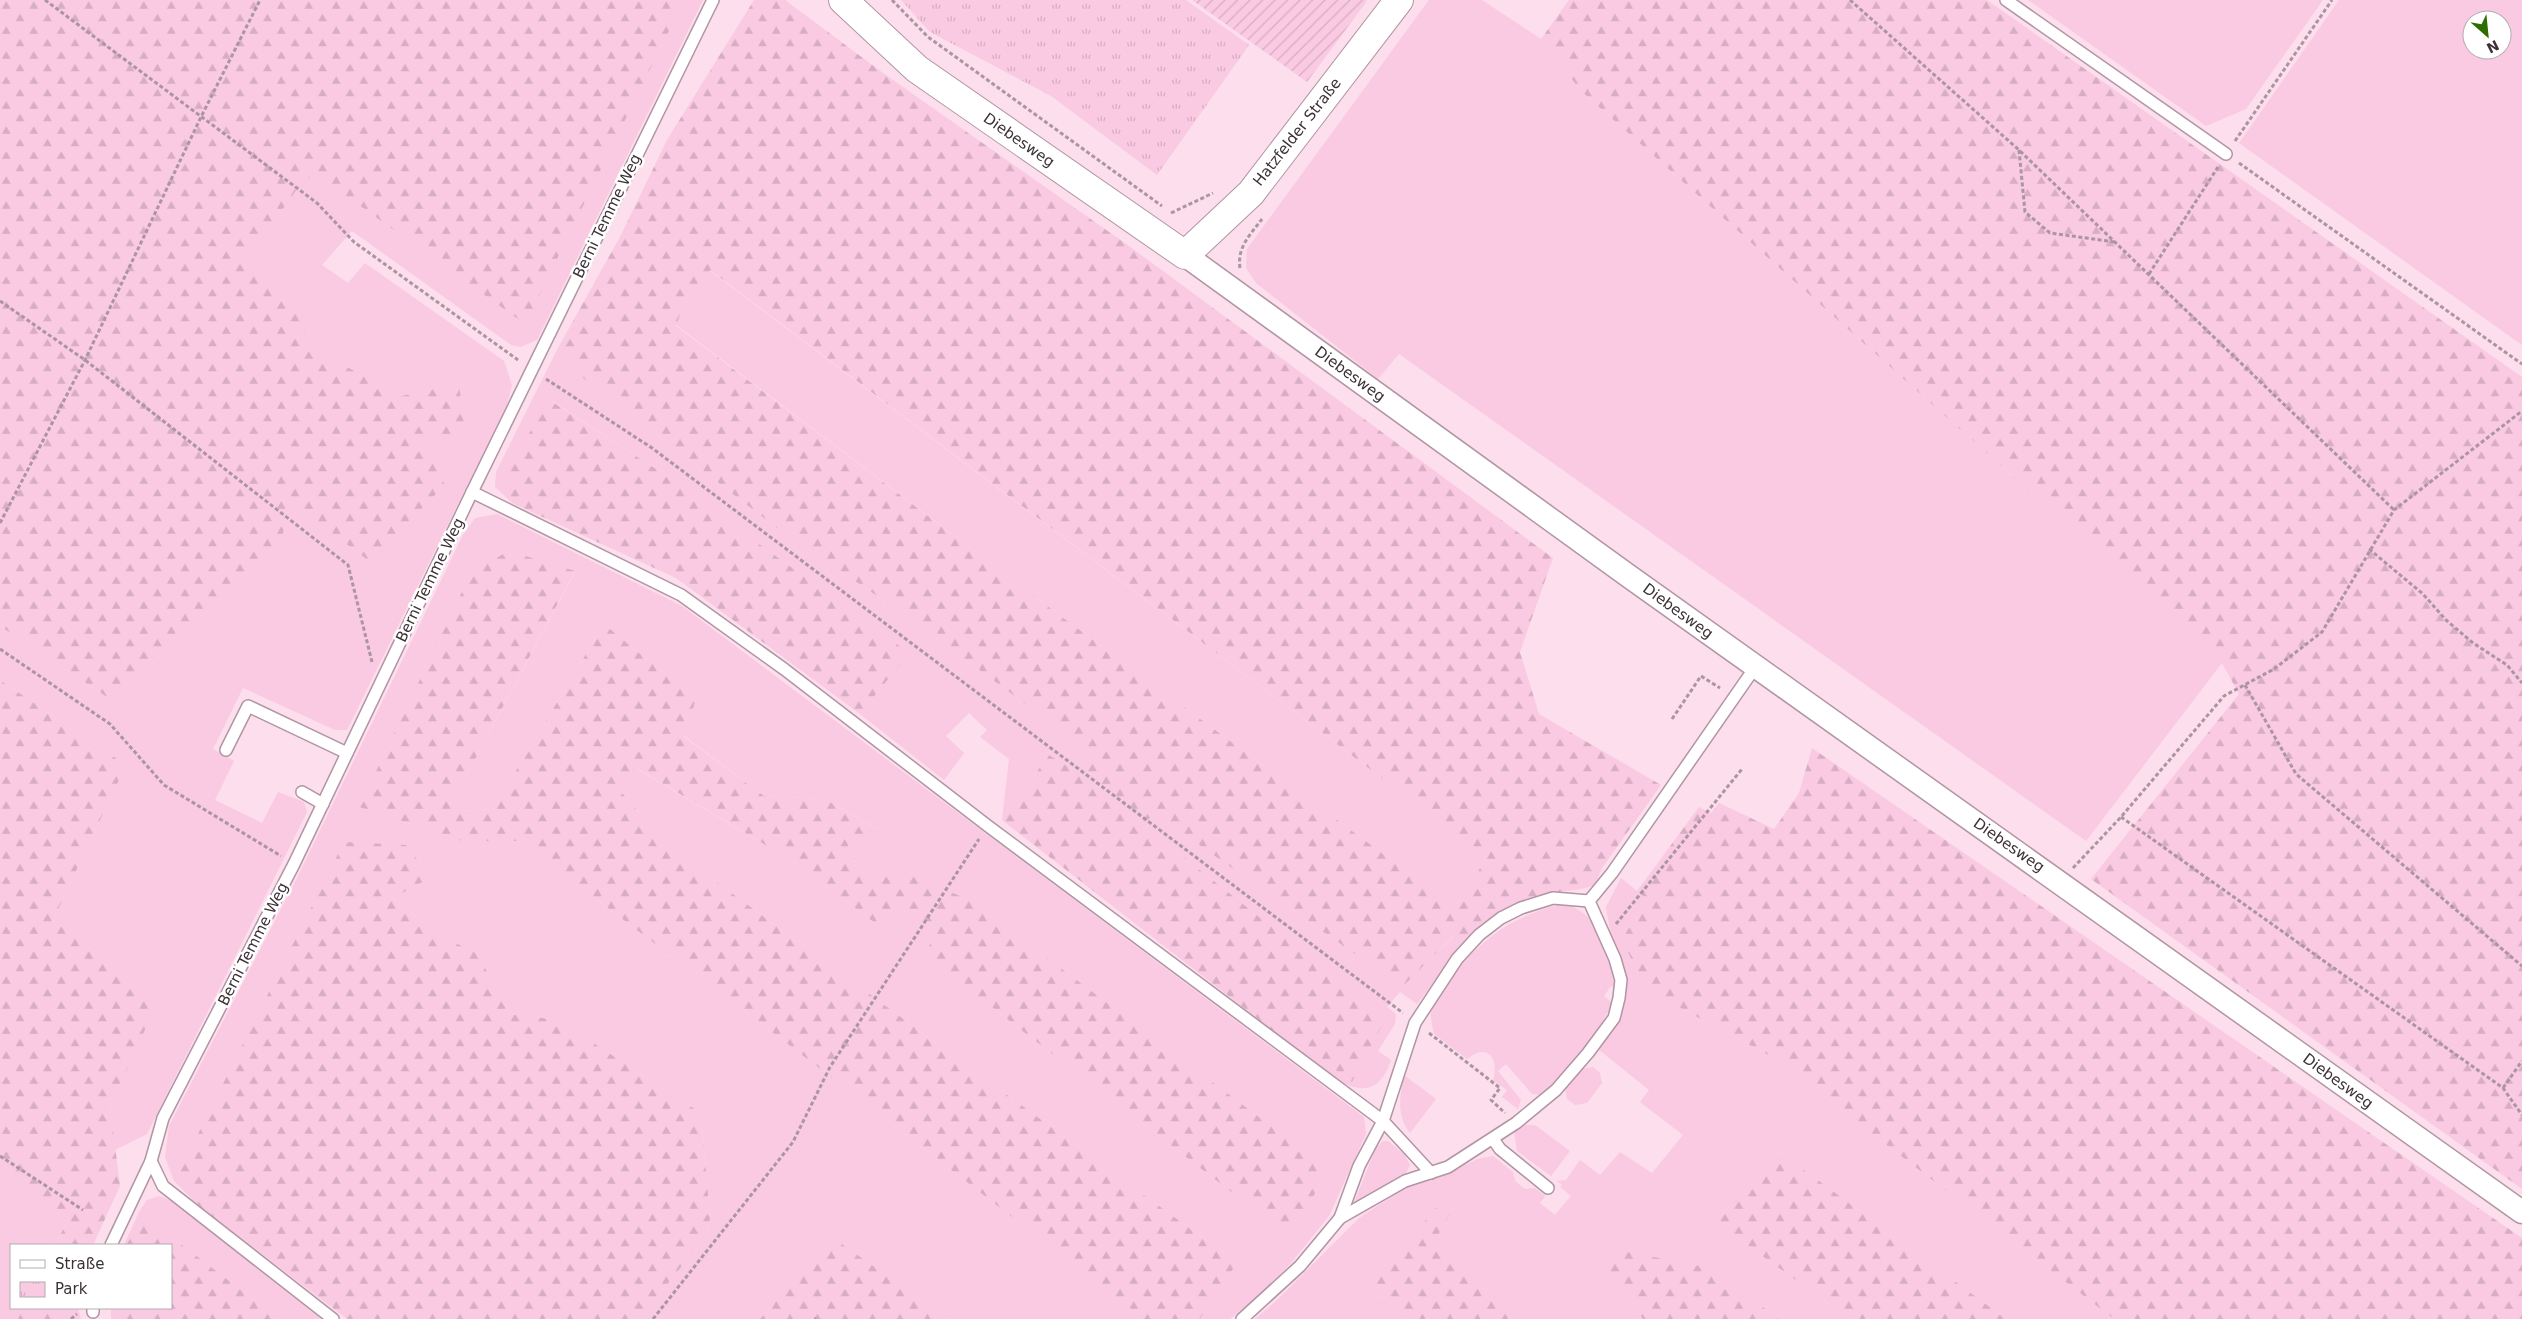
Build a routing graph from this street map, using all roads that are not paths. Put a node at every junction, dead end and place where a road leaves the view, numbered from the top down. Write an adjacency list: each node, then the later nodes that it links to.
1 (713, 0): 7 (lane, Berni Temme Weg)
2 (843, 0): 6 (street, Diebesweg)
3 (2006, 0): 5 (lane)
4 (1392, 5): 6 (street, Hatzfelder Straße)
5 (2226, 154)
6 (1185, 255): 8 (street, Diebesweg)
7 (472, 492): 10 (lane, Berni Temme Weg); 14 (lane)
8 (1756, 666): 13 (lane); 19 (street, Diebesweg)
9 (226, 750): 10 (lane)
10 (347, 753): 12 (lane, Berni Temme Weg)
11 (302, 792): 12 (lane)
12 (323, 804): 16 (lane, Berni Temme Weg)
13 (1589, 901): 14 (lane); 15 (lane)
14 (1383, 1121): 17 (lane); 20 (lane)
15 (1493, 1139): 17 (lane); 18 (lane)
16 (151, 1161): 21 (lane, Berni Temme Weg); 22 (lane)
17 (1430, 1173): 20 (lane)
18 (1548, 1188)
19 (2522, 1212)
20 (1340, 1218): 23 (lane)
21 (111, 1244)
22 (333, 1319)
23 (1242, 1319)

